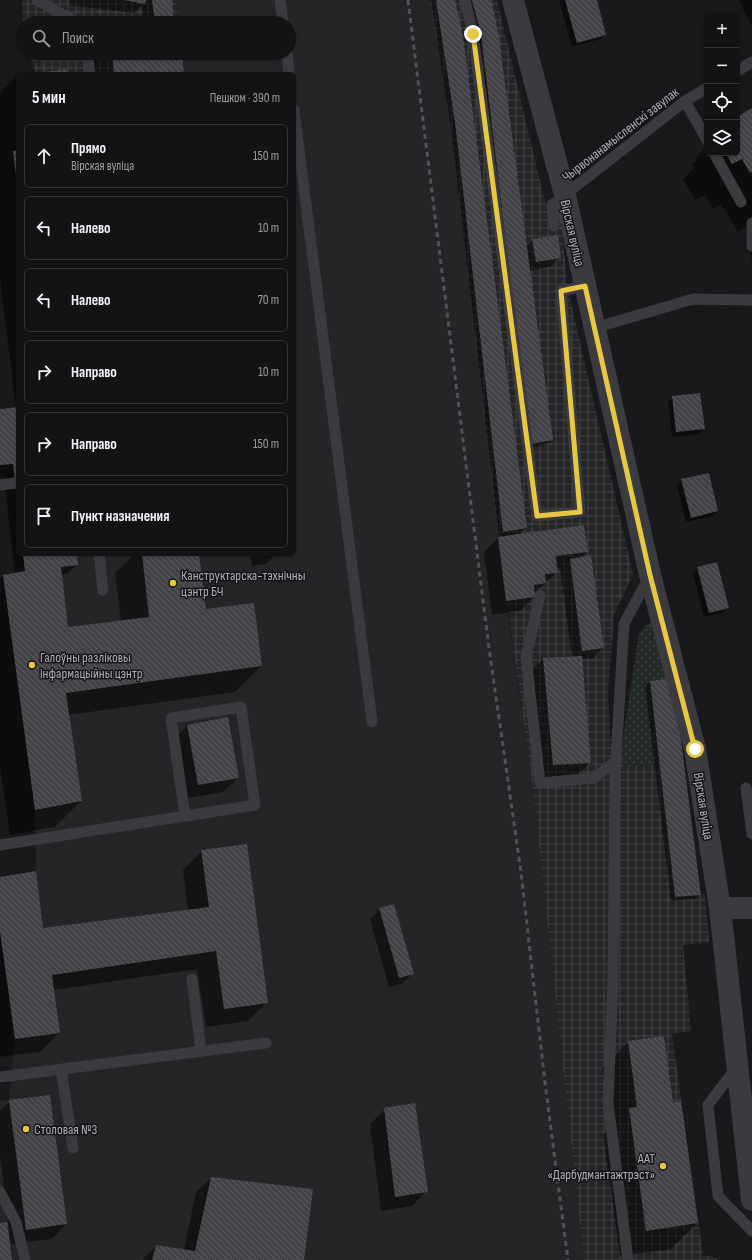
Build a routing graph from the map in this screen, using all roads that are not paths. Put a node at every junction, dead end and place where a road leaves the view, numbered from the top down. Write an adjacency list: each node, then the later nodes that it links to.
1 (37, 0): 5 (lane)
2 (280, 0): 6 (lane)
3 (465, 0): 23 (lane)
4 (513, 0): 18 (street, Вірская вуліца)
5 (66, 16)
6 (282, 16)
7 (89, 60): 11 (lane)
8 (288, 60): 12 (lane)
9 (752, 62): 10 (lane)
10 (740, 69)
11 (90, 72)
12 (290, 72)
13 (704, 90): 14 (lane, Чырвонанамысленскі завулак)
14 (685, 101): 16 (lane); 18 (lane, Чырвонанамысленскі завулак)
15 (296, 126): 32 (lane)
16 (704, 135)
17 (716, 156): 19 (lane)
18 (559, 200): 21 (lane); 23 (street, Вірская вуліца)
19 (741, 202)
20 (752, 222): 22 (lane)
21 (554, 226)
22 (752, 246)
23 (585, 286): 25 (street, Вірская вуліца)
24 (752, 300): 25 (lane)
25 (594, 328): 29 (street, Вірская вуліца)
26 (15, 483): 27 (lane)
27 (0, 486)
28 (98, 556): 30 (lane)
29 (650, 575): 33 (lane); 38 (street, Вірская вуліца)
30 (103, 590)
31 (540, 595): 33 (lane)
32 (372, 722)
33 (616, 761): 51 (lane)
34 (746, 788): 36 (lane)
35 (185, 816): 35 (lane); 37 (lane)
36 (752, 834)
37 (0, 845)
38 (720, 908): 39 (street); 43 (street, Вірская вуліца)
39 (752, 908)
40 (192, 979): 42 (lane)
41 (266, 1043): 42 (lane)
42 (201, 1051): 44 (lane)
43 (738, 1066): 48 (street, Вірская вуліца); 49 (lane)
44 (61, 1069): 45 (lane); 46 (lane)
45 (0, 1077)
46 (73, 1148)
47 (0, 1192): 50 (lane)
48 (752, 1200)
49 (752, 1231)
50 (25, 1260)
51 (628, 1260)

